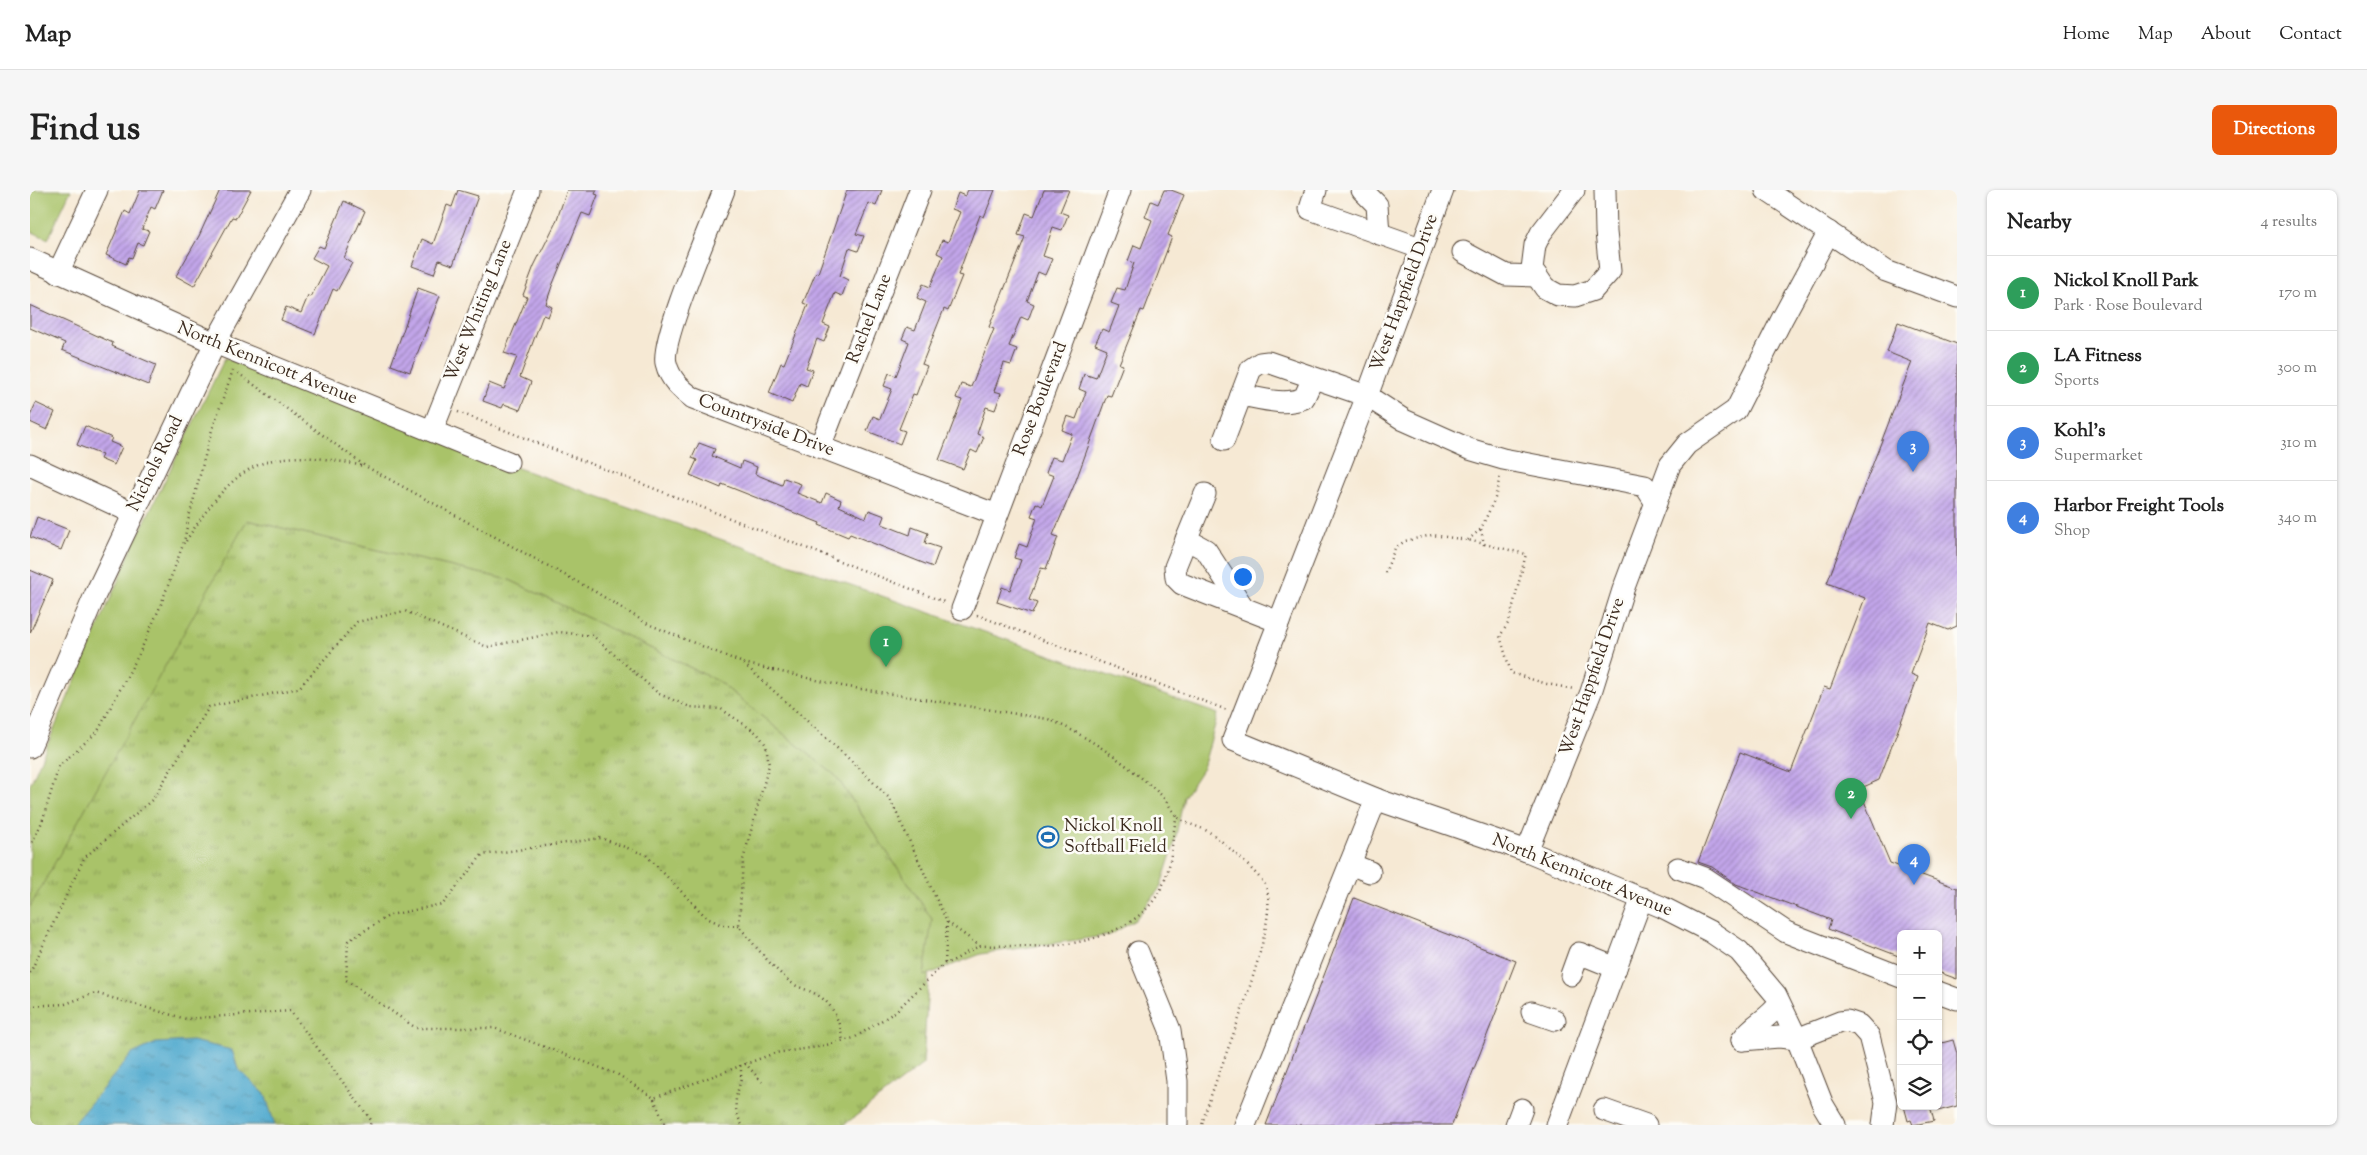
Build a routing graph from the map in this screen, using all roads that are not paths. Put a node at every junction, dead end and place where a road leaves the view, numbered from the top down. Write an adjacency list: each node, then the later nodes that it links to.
1 (96, 190): 18 (street)
2 (300, 190): 21 (street, Nichols Road)
3 (528, 190): 25 (street, West Whiting Lane)
4 (724, 190): 27 (street, Countryside Drive)
5 (920, 190): 27 (street, Rachel Lane)
6 (1120, 190): 33 (street, Rose Boulevard)
7 (1316, 190): 14 (street)
8 (1362, 190): 14 (street)
9 (1443, 190): 15 (street, West Happfield Drive)
10 (1574, 190): 19 (street)
11 (1605, 190): 19 (street)
12 (1766, 190): 13 (street)
13 (1829, 232): 20 (street); 31 (street, West Happfield Drive)
14 (1379, 234): 15 (street)
15 (1420, 248): 24 (street, West Happfield Drive)
16 (1463, 252): 19 (street)
17 (30, 259): 18 (street, North Kennicott Avenue)
18 (58, 273): 21 (street, North Kennicott Avenue)
19 (1537, 276)
20 (1957, 297)
21 (214, 344): 25 (street, North Kennicott Avenue); 32 (street, Nichols Road)
22 (1313, 378): 23 (street); 23 (street); 24 (street)
23 (1241, 395): 26 (street)
24 (1367, 396): 31 (street); 37 (street, West Happfield Drive)
25 (432, 431): 28 (street, North Kennicott Avenue)
26 (1224, 440)
27 (820, 447): 33 (street, Countryside Drive)
28 (508, 462)
29 (30, 465): 32 (street)
30 (1205, 494): 34 (street)
31 (1656, 503): 41 (street, West Happfield Drive)
32 (133, 513): 39 (street, Nichols Road)
33 (997, 515): 36 (street, Rose Boulevard)
34 (1186, 539): 35 (street); 35 (street)
35 (1243, 607): 37 (street)
36 (962, 609)
37 (1280, 622): 38 (street, West Happfield Drive)
38 (1233, 740): 40 (street, North Kennicott Avenue)
39 (30, 747)
40 (1376, 799): 41 (street, North Kennicott Avenue); 42 (street)
41 (1527, 851): 45 (street, North Kennicott Avenue)
42 (1350, 864): 44 (street); 58 (street)
43 (1678, 868): 49 (street)
44 (1370, 872)
45 (1642, 898): 47 (street); 52 (street, North Kennicott Avenue)
46 (1138, 952): 57 (street)
47 (1616, 968): 48 (street); 59 (street)
48 (1571, 975)
49 (1897, 975)
50 (1942, 993): 51 (street)
51 (1957, 999)
52 (1779, 1004): 55 (street, North Kennicott Avenue); 55 (street)
53 (1532, 1012): 54 (street)
54 (1555, 1020)
55 (1797, 1039): 61 (street, North Kennicott Avenue); 62 (street)
56 (1604, 1110): 60 (street)
57 (1177, 1125)
58 (1245, 1125)
59 (1557, 1125)
60 (1646, 1125)
61 (1836, 1125)
62 (1883, 1125)

